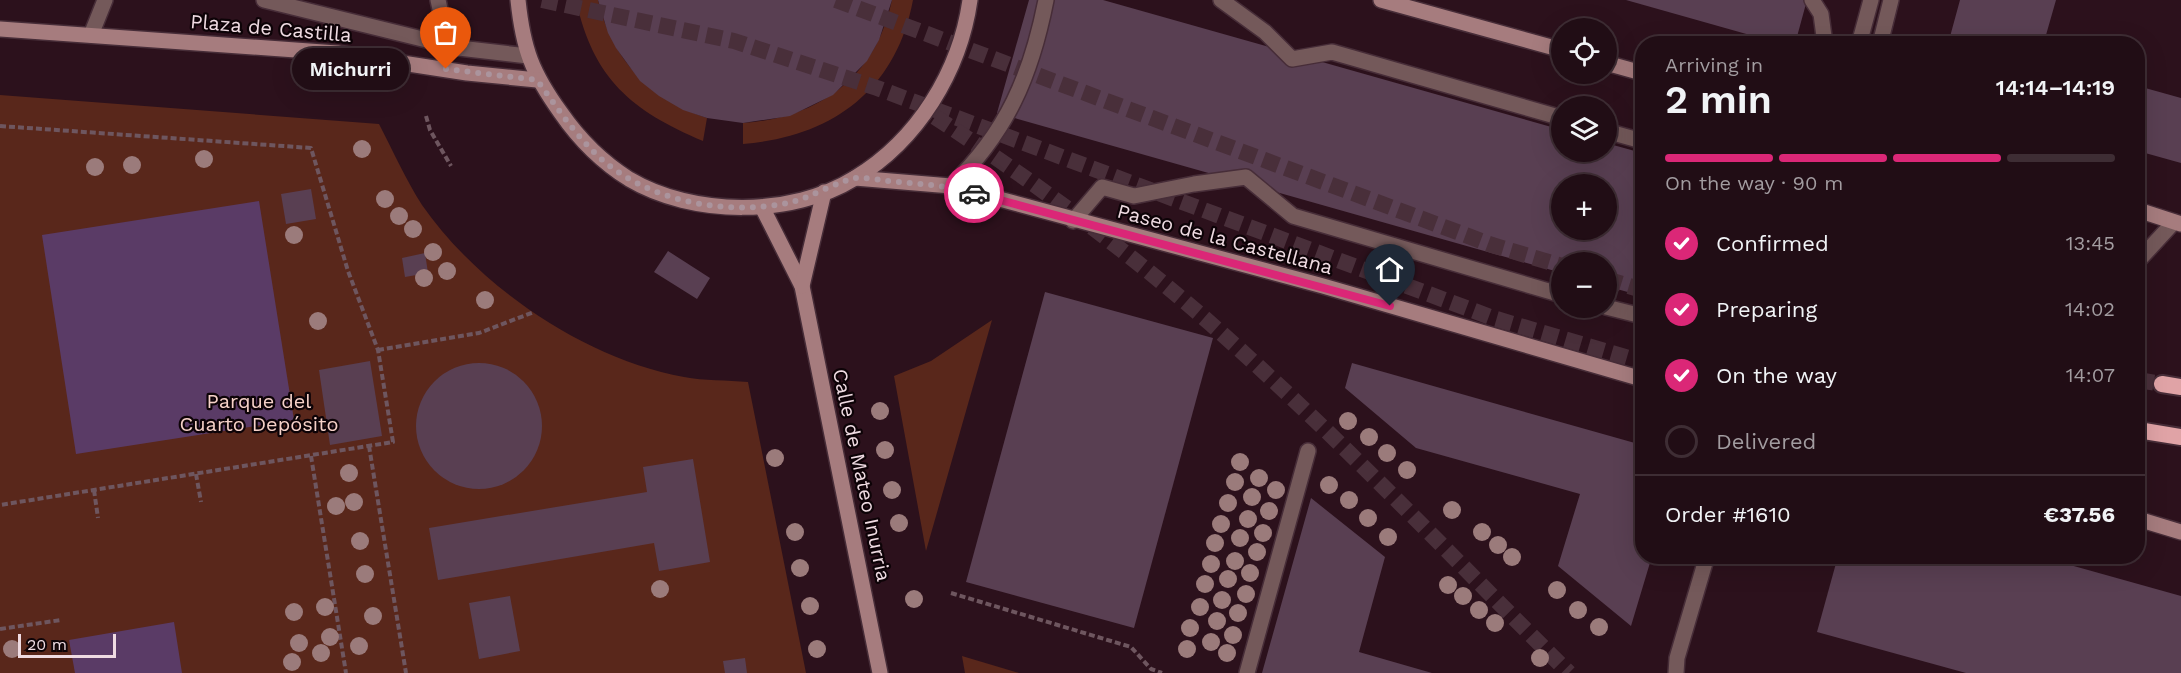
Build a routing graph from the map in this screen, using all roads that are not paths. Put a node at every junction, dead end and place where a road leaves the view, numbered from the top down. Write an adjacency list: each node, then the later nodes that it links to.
1 (105, 0): 13 (street)
2 (264, 0): 18 (street)
3 (438, 0): 18 (street)
4 (518, 0): 19 (main road)
5 (970, 0): 26 (main road)
6 (1046, 0): 27 (street)
7 (1221, 0): 23 (street)
8 (1381, 0): 17 (main road)
9 (1812, 0): 14 (street)
10 (1871, 0): 15 (street)
11 (1891, 0): 16 (street)
12 (0, 29): 13 (main road, Plaza de Castilla)
13 (91, 35): 22 (main road, Plaza de Castilla)
14 (1824, 36)
15 (1860, 36)
16 (1882, 36)
17 (1551, 47)
18 (459, 48): 19 (street)
19 (528, 56): 22 (main road)
20 (1617, 66): 21 (main road)
21 (1635, 71)
22 (537, 80): 29 (main road)
23 (1551, 115)
24 (1617, 134): 25 (street)
25 (1635, 139)
26 (855, 178): 27 (main road, Paseo de la Castellana); 28 (main road)
27 (951, 186): 31 (main road, Paseo de la Castellana)
28 (824, 192): 29 (main road); 34 (main road, Calle de Mateo Inurria)
29 (762, 207): 34 (main road, Calle de Mateo Inurria)
30 (2145, 212): 32 (main road)
31 (1073, 221): 35 (street, Paseo de la Castellana); 38 (main road, Paseo de la Castellana)
32 (2178, 223): 33 (street)
33 (2145, 254)
34 (802, 286): 47 (main road, Calle de Mateo Inurria)
35 (1551, 292)
36 (1617, 310): 37 (street)
37 (1635, 314)
38 (1635, 377)
39 (2162, 384): 40 (highway)
40 (2181, 387)
41 (2145, 431): 42 (highway)
42 (2181, 436)
43 (1308, 451): 48 (street)
44 (2145, 521): 45 (main road)
45 (2181, 532)
46 (1705, 564): 49 (street)
47 (880, 673)
48 (1247, 673)
49 (1677, 673)

